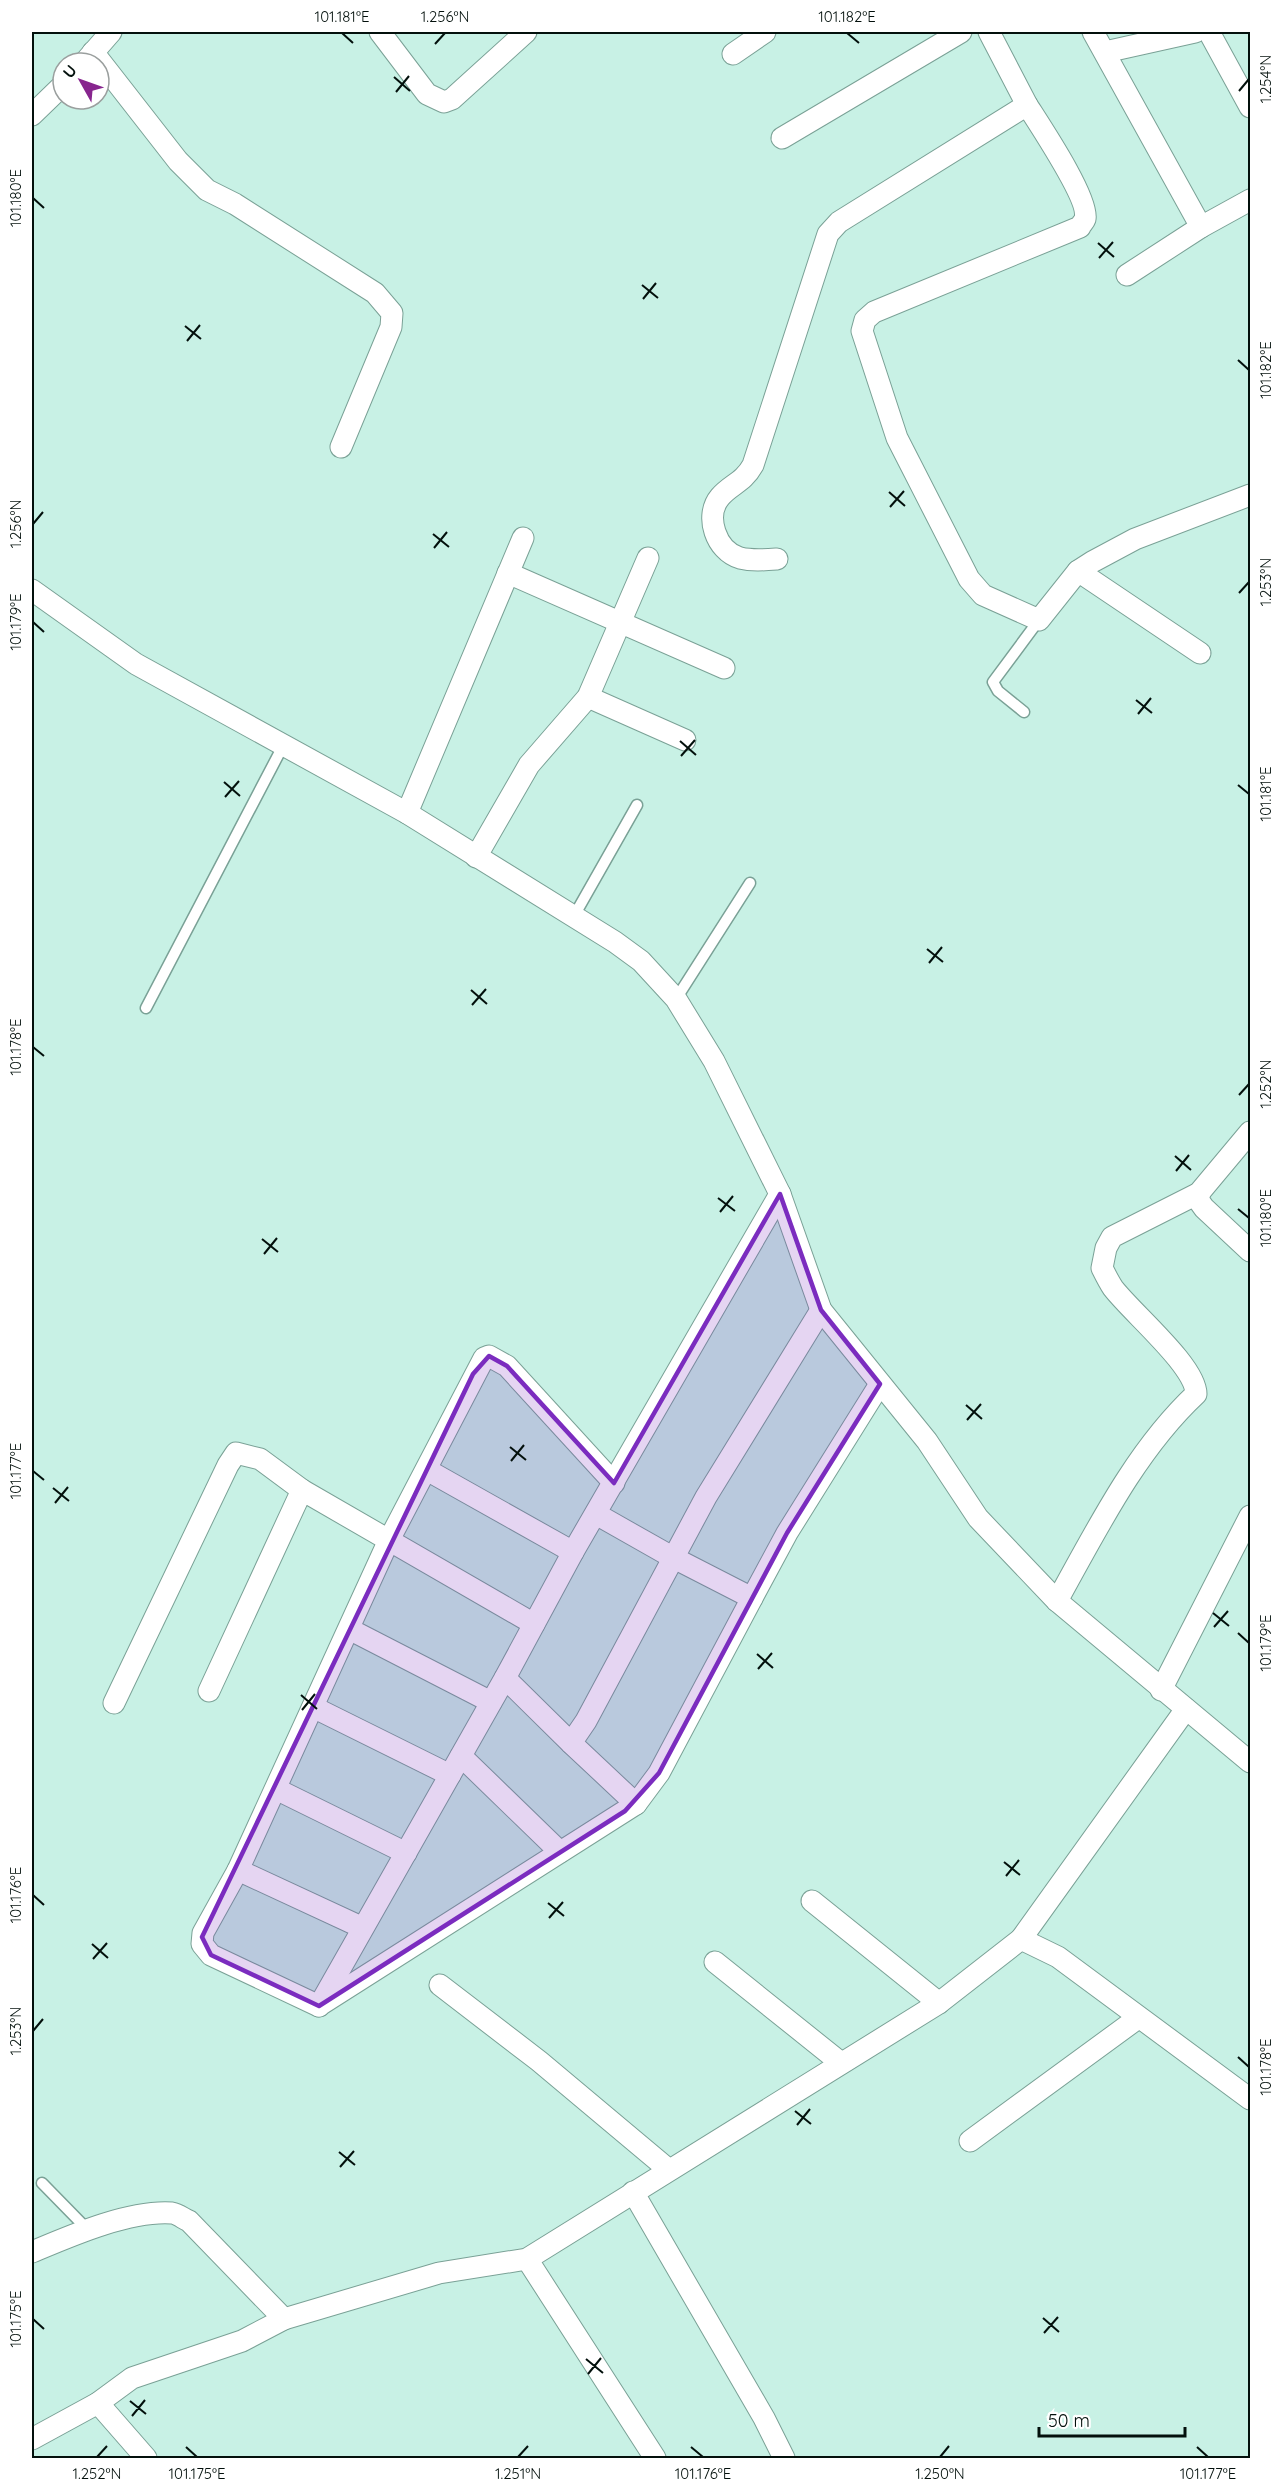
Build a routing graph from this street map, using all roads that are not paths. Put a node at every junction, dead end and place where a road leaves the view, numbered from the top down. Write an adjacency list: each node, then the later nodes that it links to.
1 (111, 32): 10 (street)
2 (526, 32): 9 (street)
3 (765, 32): 12 (street)
4 (961, 32): 18 (street)
5 (989, 32): 16 (street)
6 (1093, 32): 11 (street)
7 (1195, 32): 11 (street)
8 (1209, 32): 15 (street)
9 (384, 33)
10 (94, 51)
11 (1105, 52): 20 (street)
12 (733, 54)
13 (111, 84): 22 (street)
14 (51, 97): 17 (street)
15 (1248, 97)
16 (1027, 105): 26 (street); 30 (street)
17 (32, 115)
18 (782, 138)
19 (1251, 200): 20 (street)
20 (1201, 227): 21 (street)
21 (1127, 275)
22 (341, 447)
23 (1251, 495): 27 (street)
24 (523, 538): 28 (street)
25 (648, 558): 31 (street)
26 (777, 559)
27 (1078, 571): 30 (street); 32 (street)
28 (508, 573): 31 (street); 39 (street)
29 (32, 590): 37 (street)
30 (1039, 620): 35 (lane)
31 (620, 622): 33 (street); 34 (street)
32 (1200, 653)
33 (724, 668)
34 (588, 697): 36 (street); 40 (street)
35 (1024, 712)
36 (685, 740)
37 (284, 743): 39 (street); 44 (lane)
38 (638, 805): 42 (lane)
39 (407, 813): 40 (street)
40 (476, 857): 42 (street)
41 (750, 883): 43 (lane)
42 (574, 916): 43 (street)
43 (676, 999): 47 (street)
44 (146, 1008)
45 (1251, 1132): 46 (street)
46 (1199, 1193): 48 (street); 60 (street)
47 (780, 1194): 49 (street); 52 (street)
48 (1251, 1251)
49 (821, 1310): 50 (street); 58 (street)
50 (880, 1384): 59 (street); 60 (street)
51 (427, 1470): 52 (street); 56 (street); 57 (street)
52 (614, 1483): 54 (street)
53 (302, 1490): 56 (street); 65 (street); 67 (street)
54 (596, 1514): 57 (street); 58 (street)
55 (1251, 1516): 64 (street)
56 (389, 1540): 61 (street); 62 (street)
57 (573, 1552): 61 (street)
58 (672, 1557): 59 (street); 70 (street)
59 (752, 1598): 75 (street)
60 (1057, 1601): 64 (street)
61 (534, 1624): 63 (street)
62 (349, 1629): 66 (street); 68 (street)
63 (505, 1678): 66 (street); 70 (street)
64 (1161, 1690): 69 (street)
65 (209, 1691)
66 (491, 1702): 71 (street)
67 (114, 1703)
68 (313, 1707): 73 (street); 74 (street)
69 (1186, 1709): 72 (street); 81 (street)
70 (571, 1743): 75 (street)
71 (461, 1756): 73 (street); 77 (street)
72 (1251, 1762)
73 (450, 1775): 76 (street)
74 (276, 1789): 76 (street); 78 (street)
75 (636, 1804): 77 (street)
76 (406, 1852): 80 (street)
77 (560, 1852): 85 (street)
78 (238, 1870): 80 (street); 85 (street)
79 (812, 1901): 84 (street)
80 (362, 1927): 85 (street)
81 (1021, 1939): 84 (street); 86 (street)
82 (715, 1962): 87 (street)
83 (440, 1985): 90 (street)
84 (939, 2003): 87 (street)
85 (319, 2006)
86 (1138, 2018): 88 (street); 89 (street)
87 (841, 2063): 90 (street)
88 (1251, 2099)
89 (970, 2141)
90 (669, 2170): 92 (street)
91 (42, 2183): 93 (lane)
92 (633, 2192): 95 (street); 101 (street)
93 (87, 2229): 94 (street); 96 (street)
94 (32, 2252)
95 (527, 2259): 96 (street); 100 (street)
96 (284, 2319): 97 (street)
97 (98, 2403): 98 (street); 99 (street)
98 (32, 2439)
99 (146, 2458)
100 (655, 2458)
101 (784, 2458)

